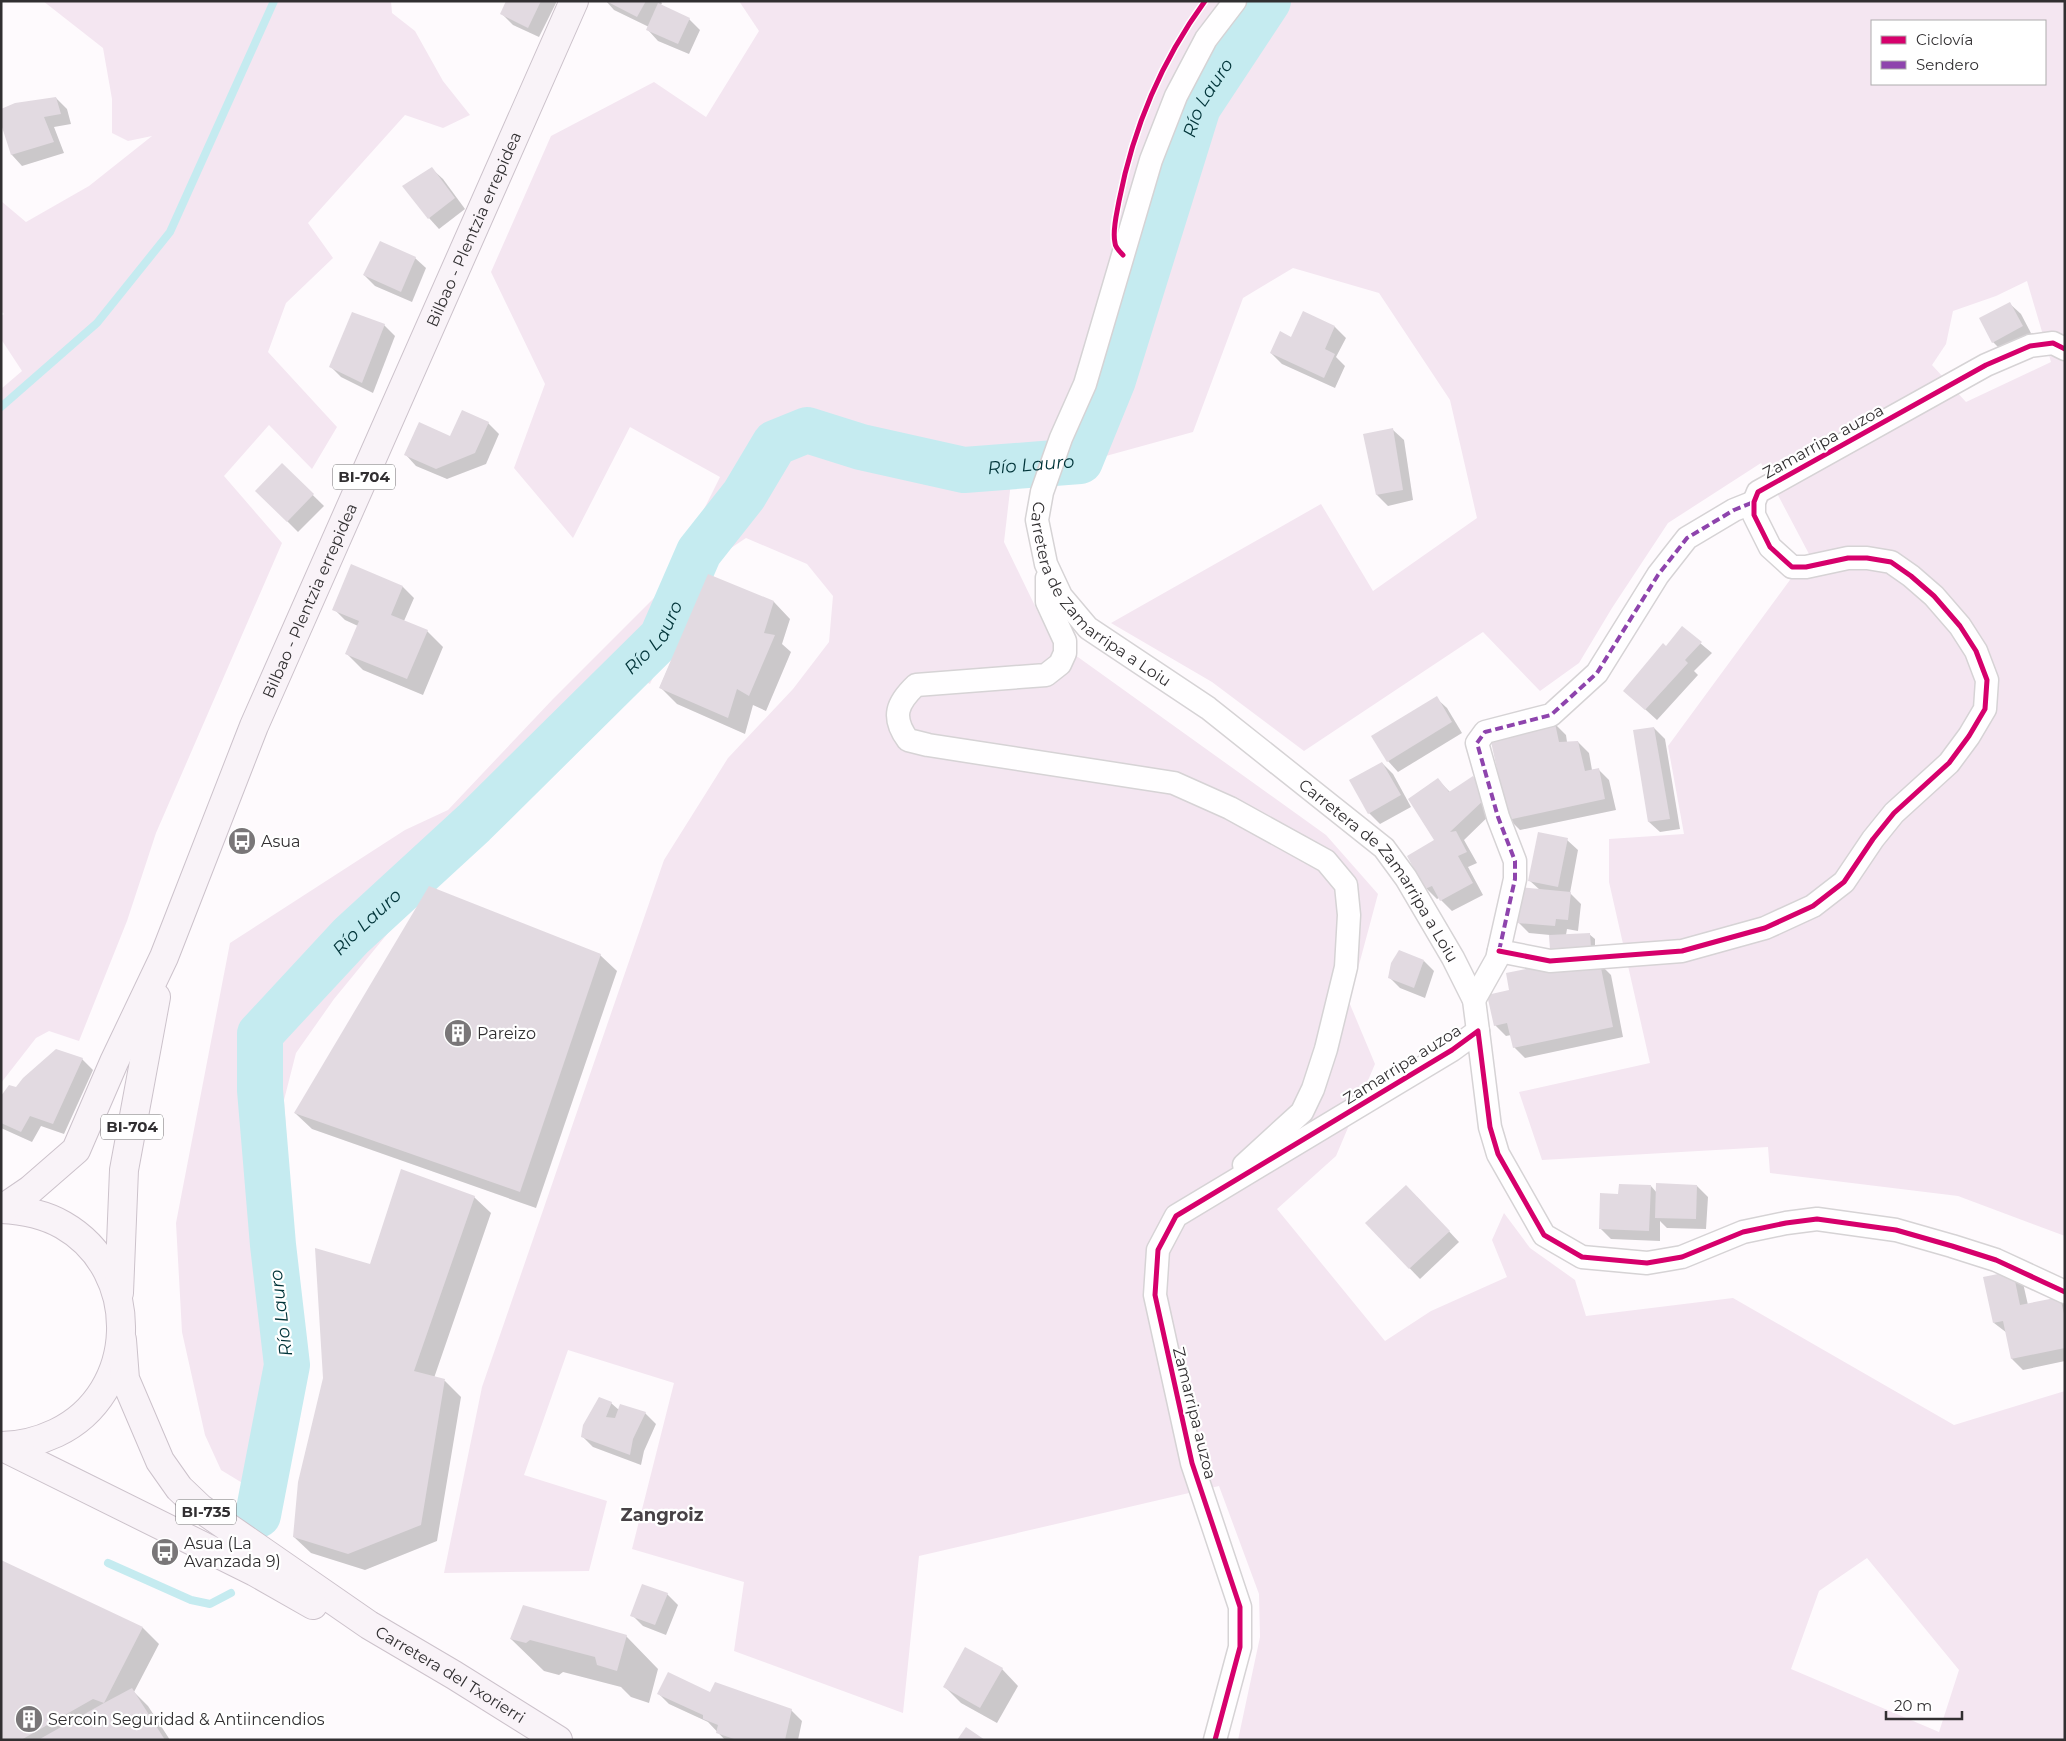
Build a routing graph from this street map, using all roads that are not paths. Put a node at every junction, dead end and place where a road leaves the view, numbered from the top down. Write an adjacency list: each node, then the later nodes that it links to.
1 (574, 1): 7 (main road, Bilbao - Plentzia errepidea / BI-704)
2 (1235, 1): 5 (street, Carretera de Zamarripa a Loiu)
3 (2065, 349): 4 (street, Zamarripa auzoa)
4 (1754, 502): 6 (street, Zamarripa auzoa); 6 (street)
5 (1046, 564): 8 (street, Carretera de Zamarripa a Loiu); 10 (street)
6 (1499, 951): 8 (street, Zamarripa auzoa)
7 (164, 956): 11 (main road, BI-704); 13 (main road, BI-704)
8 (1474, 1000): 9 (street, Carretera de Zamarripa a Loiu)
9 (1478, 1031): 10 (street, Zamarripa auzoa); 12 (street, Zamarripa auzoa)
10 (1214, 1193): 18 (street, Zamarripa auzoa)
11 (2, 1209): 13 (main road, BI-735)
12 (2065, 1292)
13 (119, 1300): 14 (main road, BI-735)
14 (122, 1340): 15 (main road, BI-735); 16 (main road, BI-735)
15 (2, 1446): 16 (main road, BI-735)
16 (369, 1625): 17 (main road, Carretera del Txorierri / BI-735)
17 (558, 1740)
18 (1215, 1740)

